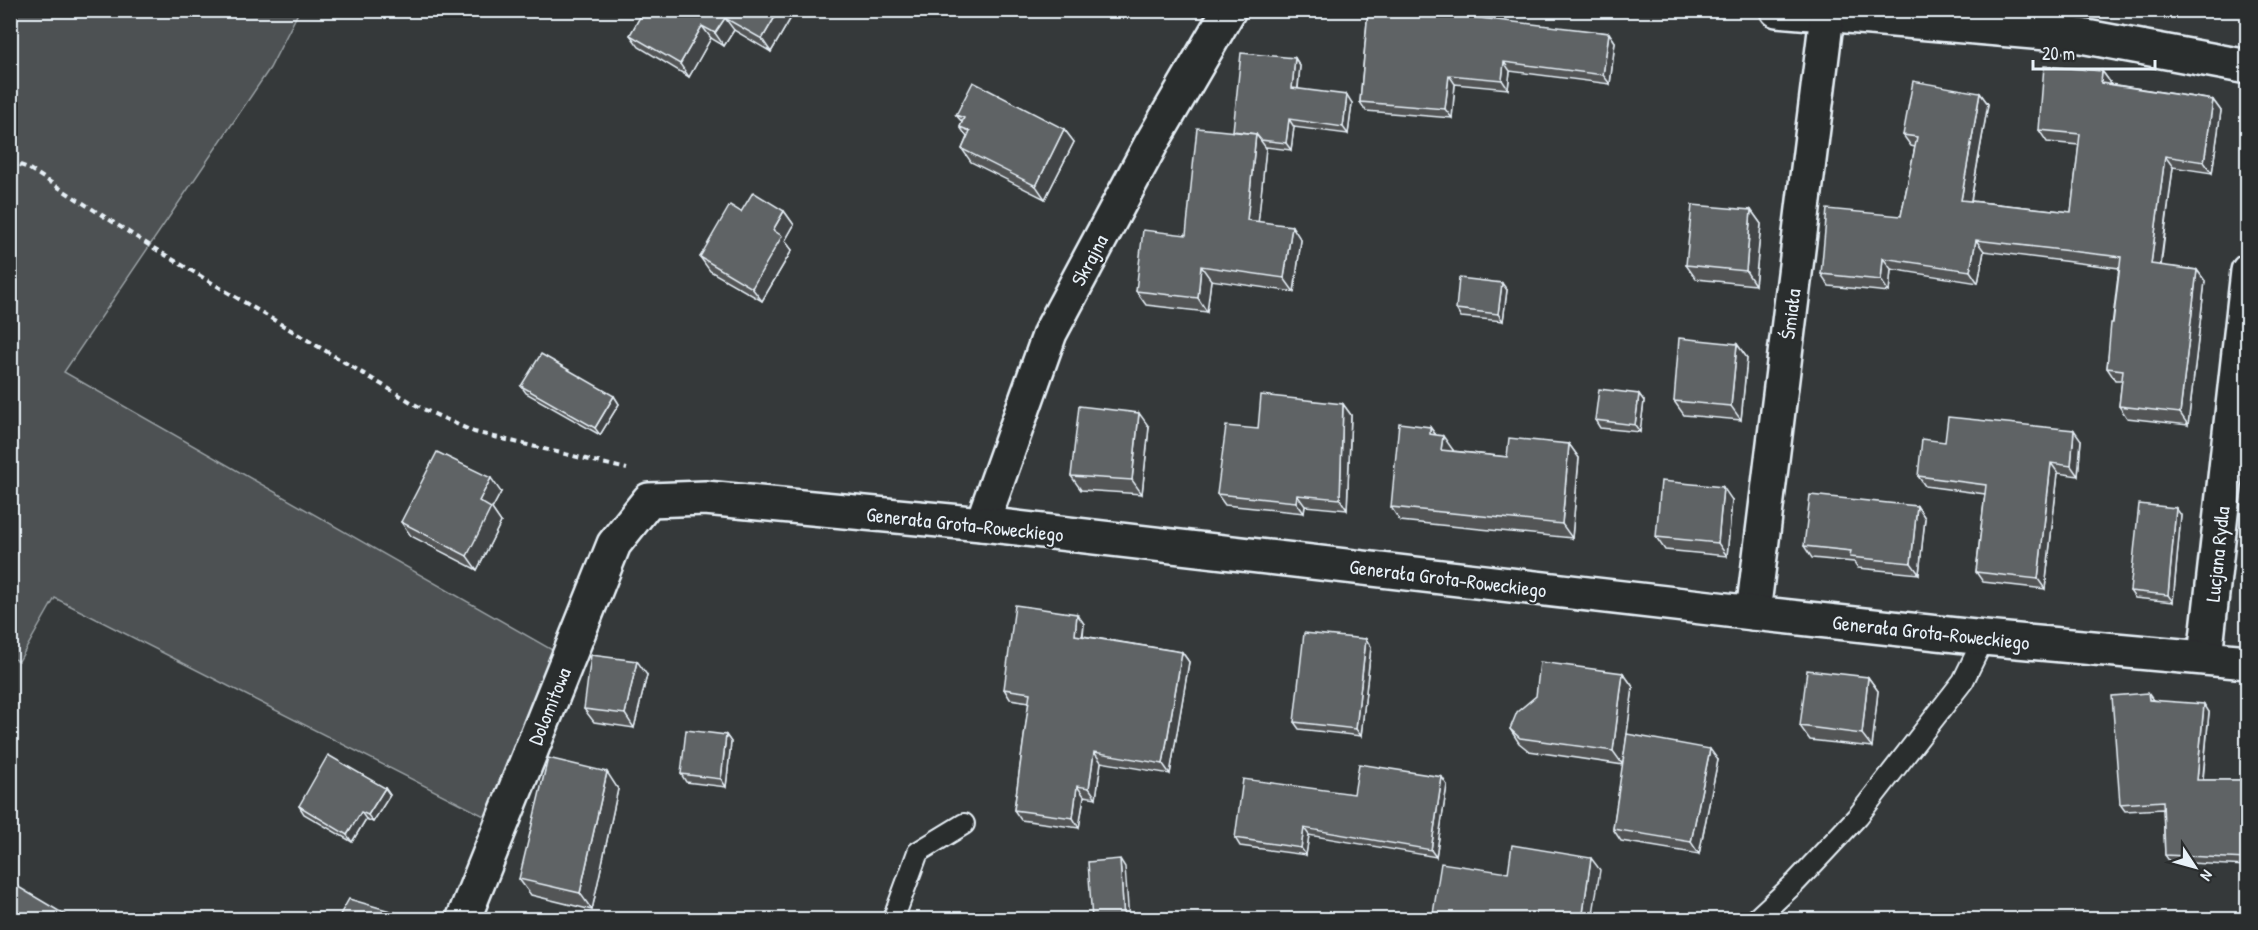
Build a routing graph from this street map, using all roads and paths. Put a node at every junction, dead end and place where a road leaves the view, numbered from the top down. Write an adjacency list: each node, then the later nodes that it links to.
1 (1229, 10): 10 (street, Skrajna)
2 (1777, 10): 4 (street)
3 (2062, 10): 5 (street)
4 (1827, 15): 5 (street); 11 (street, Śmiała)
5 (2081, 36): 6 (street)
6 (2247, 67)
7 (10, 161): 9 (path)
8 (2247, 271): 13 (street, Lucjana Rydla)
9 (649, 500): 10 (street, Generała Grota-Roweckiego); 16 (street, Dolomitowa)
10 (982, 525): 11 (street, Generała Grota-Roweckiego)
11 (1753, 613): 12 (street, Generała Grota-Roweckiego)
12 (1984, 638): 13 (street, Generała Grota-Roweckiego); 18 (lane)
13 (2205, 657): 14 (street, Generała Grota-Roweckiego)
14 (2247, 662)
15 (964, 824): 17 (lane)
16 (463, 920)
17 (893, 920)
18 (1755, 920)

